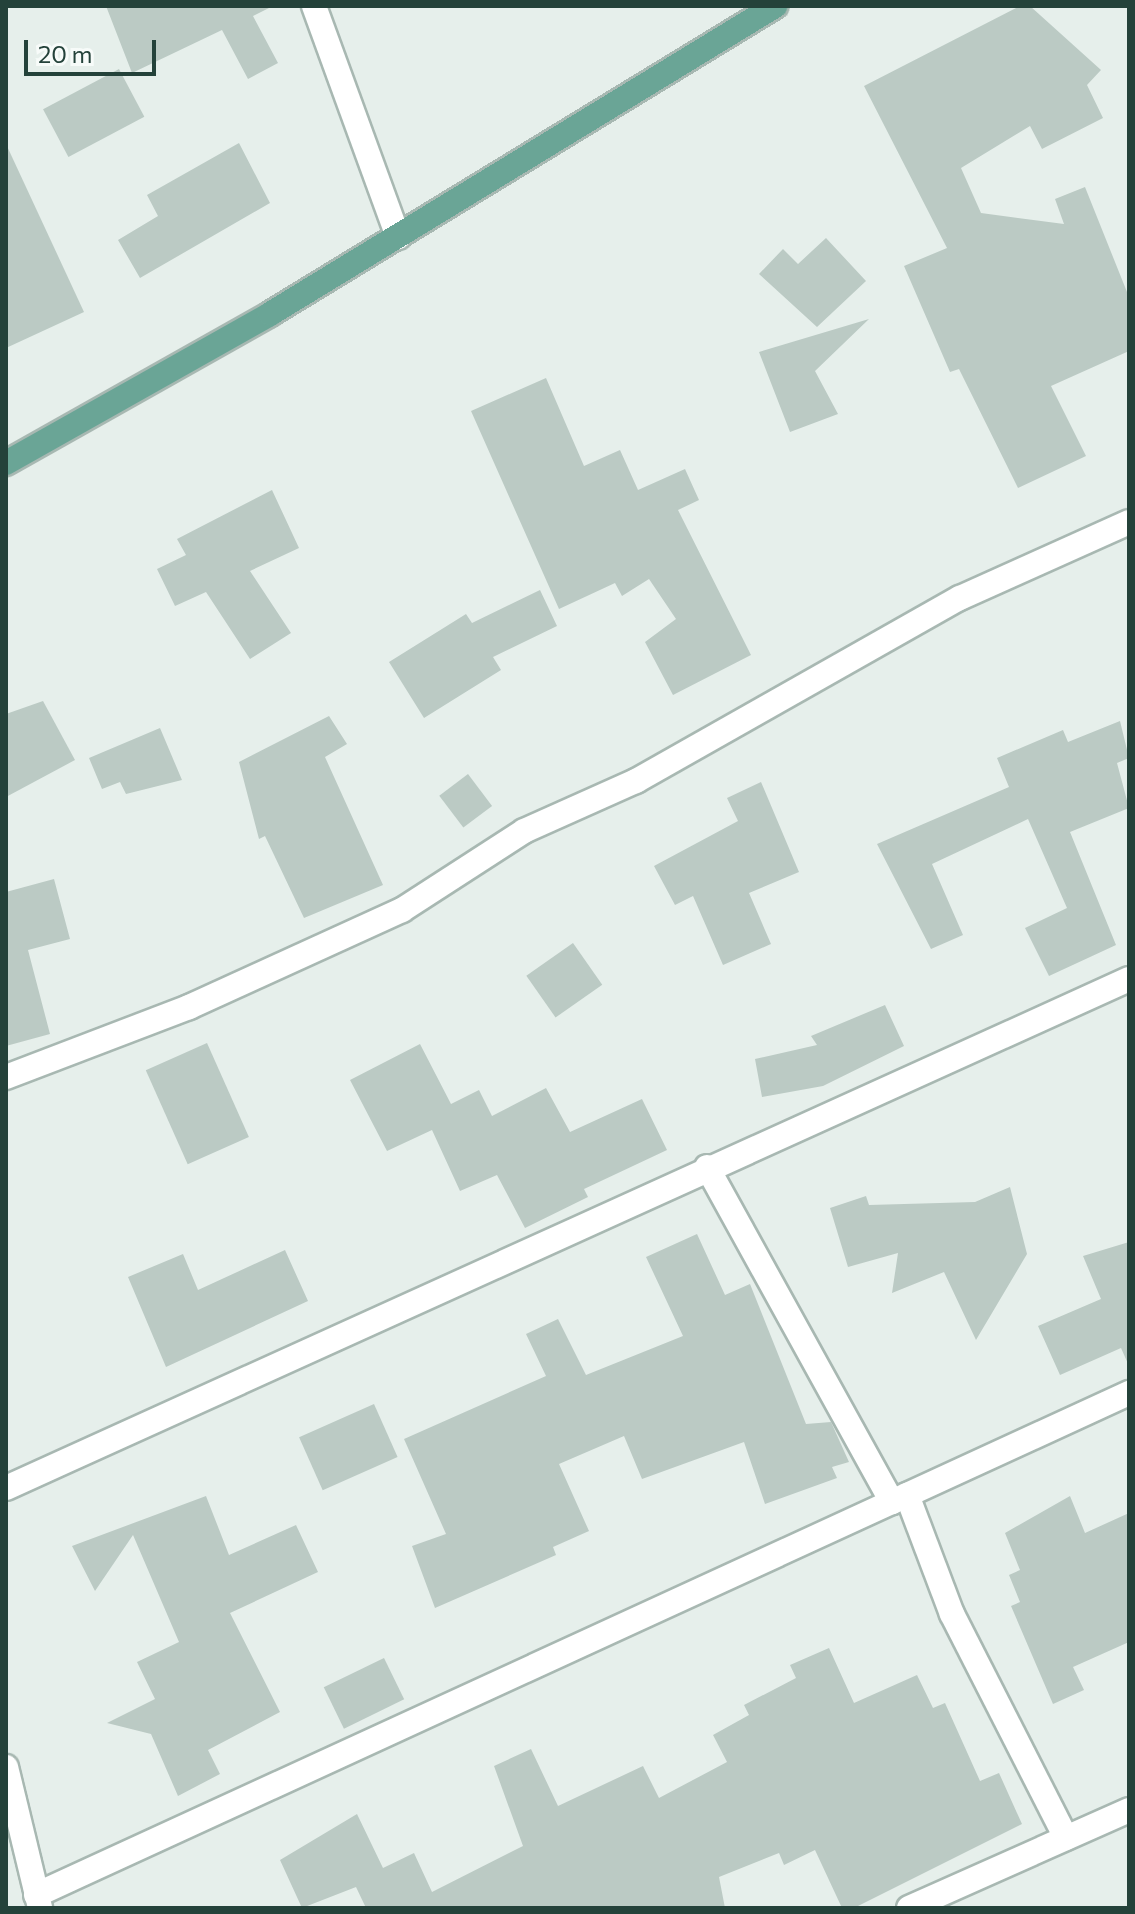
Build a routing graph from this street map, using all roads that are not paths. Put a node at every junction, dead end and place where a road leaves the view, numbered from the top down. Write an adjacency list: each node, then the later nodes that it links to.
1 (314, 6): 3 (street)
2 (775, 6): 3 (main road)
3 (398, 237): 4 (main road)
4 (6, 463)
5 (1129, 522): 7 (street)
6 (1129, 979): 8 (street)
7 (6, 1077)
8 (707, 1167): 10 (street); 11 (street)
9 (1129, 1393): 11 (street)
10 (6, 1488)
11 (899, 1499): 14 (street); 15 (street)
12 (6, 1767): 15 (street)
13 (1129, 1810): 14 (street)
14 (1066, 1838): 16 (street)
15 (38, 1901)
16 (909, 1908)

